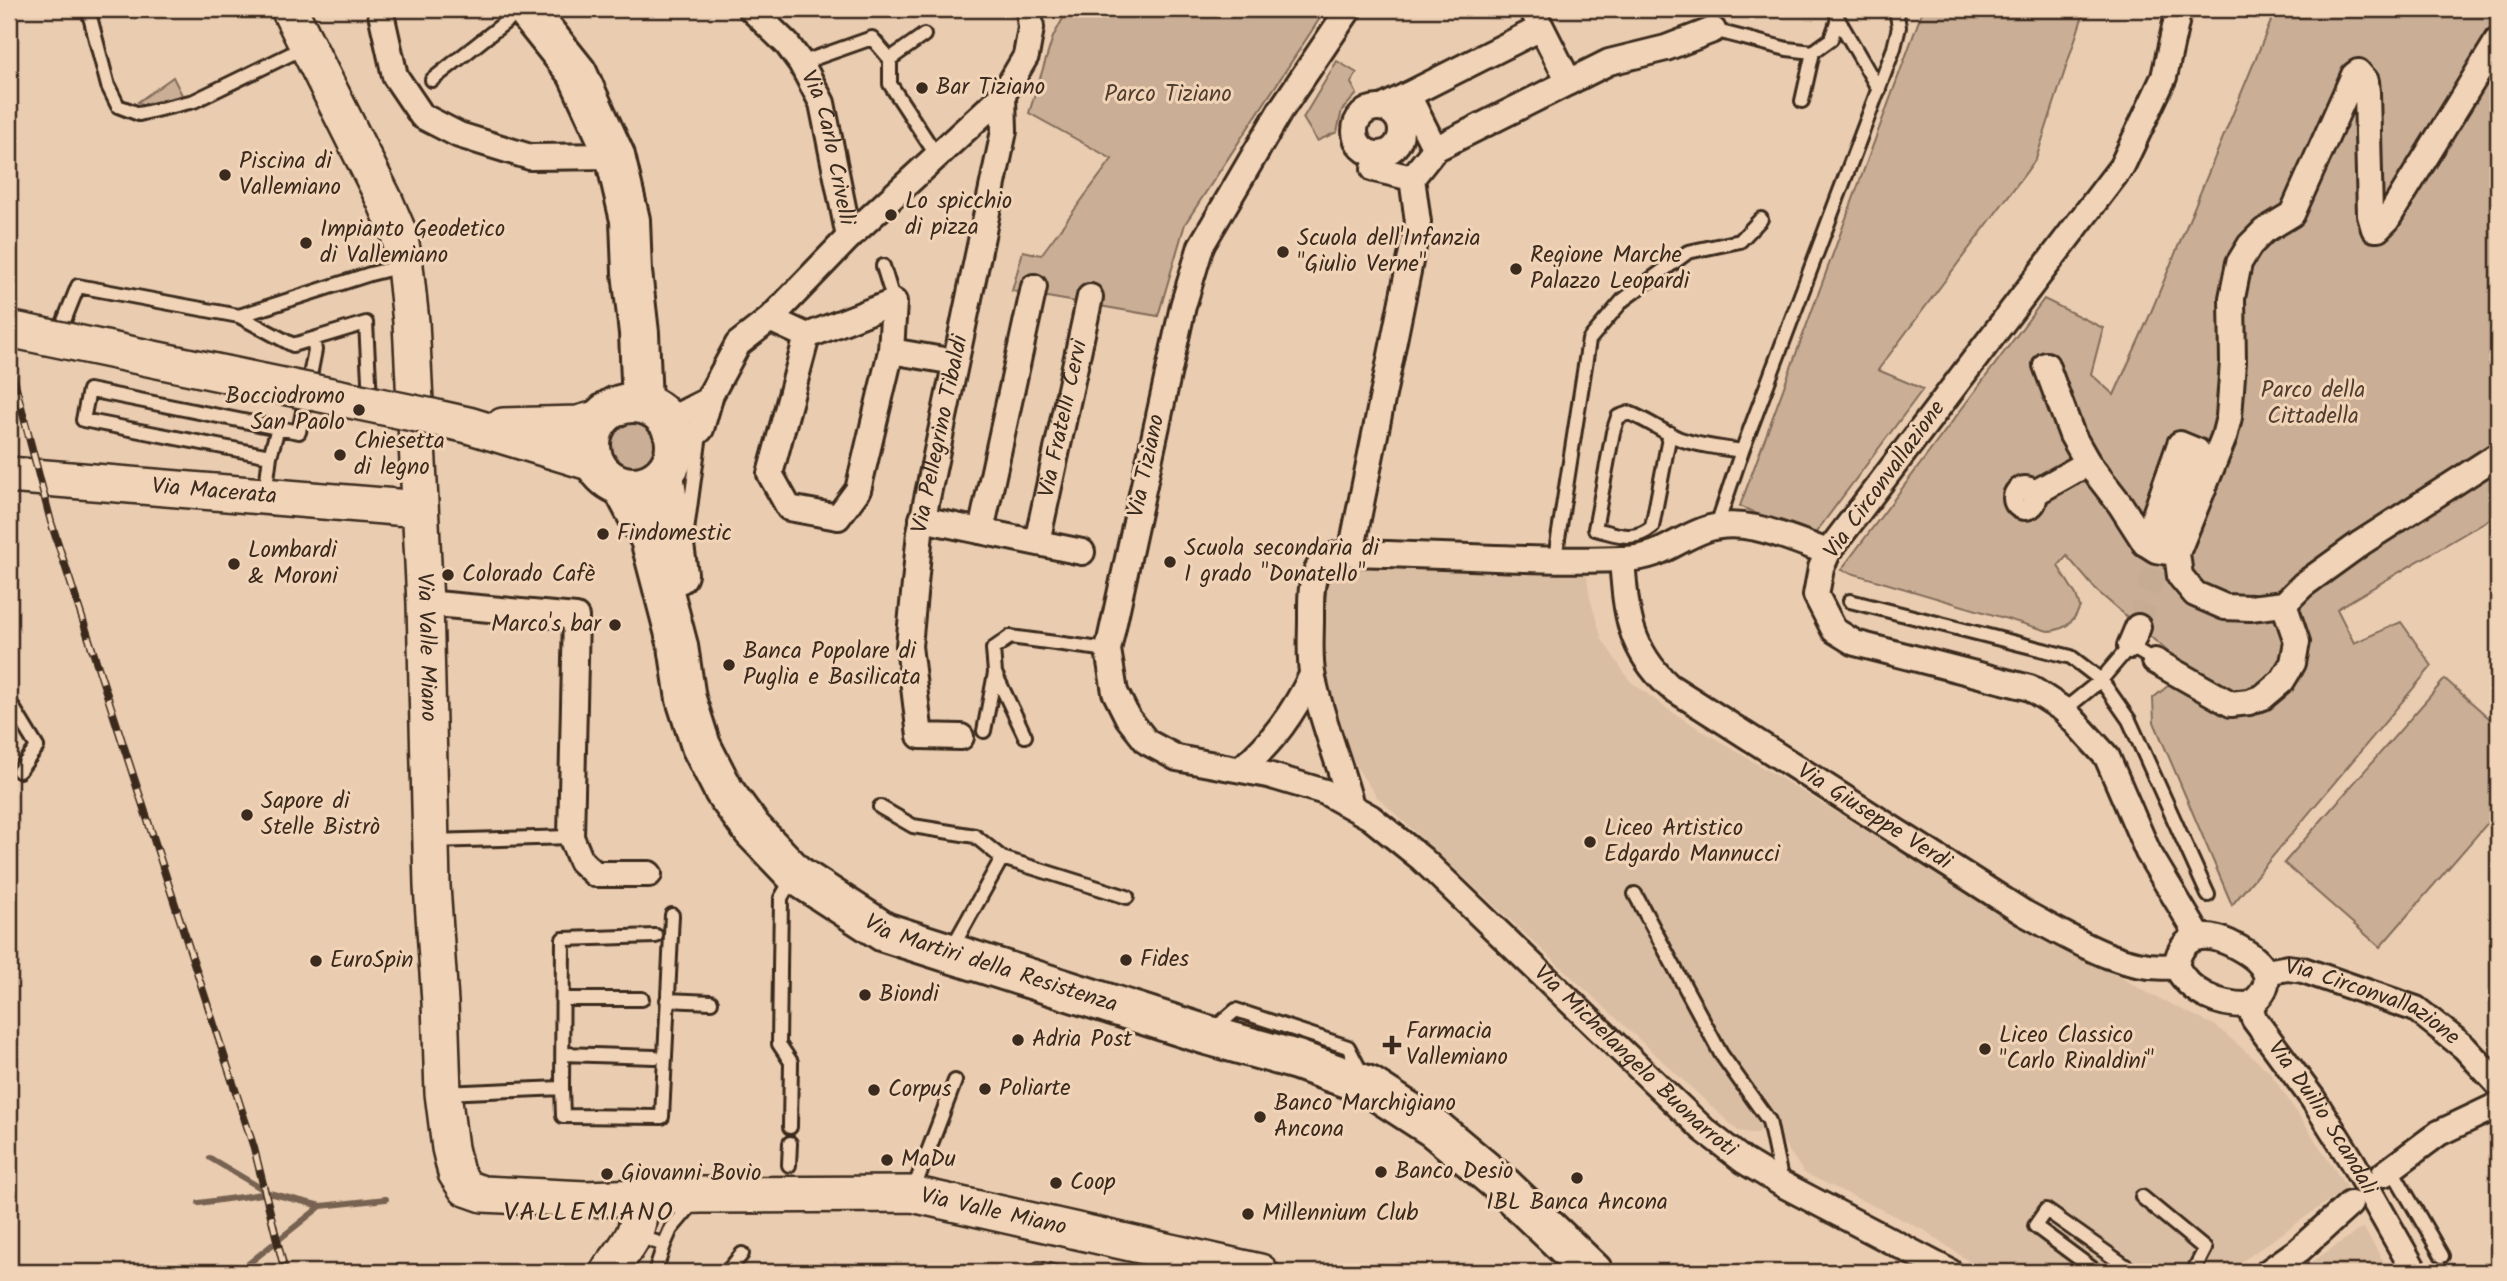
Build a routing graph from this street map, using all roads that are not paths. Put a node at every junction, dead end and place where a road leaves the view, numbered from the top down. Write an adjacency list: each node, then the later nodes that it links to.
1 (88, 9): 15 (lane)
2 (289, 9): 15 (street, Via Valle Miano)
3 (380, 9): 27 (street)
4 (524, 9): 19 (lane); 27 (main road)
5 (751, 9): 18 (street, Via Carlo Crivelli)
6 (1029, 9): 22 (street)
7 (1349, 9): 79 (street, Via Tiziano)
8 (1896, 9): 21 (lane)
9 (2179, 9): 70 (street, Via Circonvallazione)
10 (1836, 14): 16 (lane); 21 (lane)
11 (1537, 18): 20 (street); 23 (street)
12 (1713, 30): 16 (lane); 20 (street)
13 (924, 35): 17 (lane)
14 (2498, 40): 68 (street)
15 (308, 46): 33 (street, Via Valle Miano)
16 (1813, 52): 24 (lane)
17 (890, 59): 18 (lane, Via Carlo Crivelli); 28 (lane)
18 (801, 63): 32 (street, Via Carlo Crivelli)
19 (432, 80)
20 (1569, 82): 26 (street)
21 (1879, 90): 53 (lane)
22 (1003, 95): 28 (street); 44 (street, Via Pellegrino Tibaldi)
23 (1408, 95): 25 (street); 26 (street)
24 (1802, 102)
25 (1382, 108): 29 (street); 29 (street)
26 (1435, 149): 30 (street)
27 (615, 156): 49 (main road)
28 (937, 156): 32 (street)
29 (1382, 165): 30 (street)
30 (1412, 178): 71 (street)
31 (1761, 219): 72 (lane)
32 (849, 237): 39 (street)
33 (405, 265): 38 (lane); 62 (street, Via Valle Miano)
34 (883, 266): 37 (lane)
35 (1034, 286): 65 (street)
36 (1090, 297): 67 (street, Via Fratelli Cervi)
37 (894, 302): 41 (street); 43 (street)
38 (239, 316): 42 (lane); 46 (lane)
39 (770, 319): 41 (street); 47 (street)
40 (9, 329): 52 (street, bridge)
41 (807, 336): 43 (street)
42 (313, 339): 46 (lane); 48 (lane)
43 (891, 351): 44 (street)
44 (955, 362): 63 (street, Via Pellegrino Tibaldi)
45 (2046, 365): 57 (street)
46 (307, 391): 50 (lane)
47 (710, 397): 49 (street); 54 (street)
48 (370, 399)
49 (627, 404): 52 (street); 54 (main road); 59 (main road)
50 (278, 428): 55 (lane); 55 (lane)
51 (1670, 433): 51 (lane); 53 (lane)
52 (552, 438): 59 (street)
53 (1742, 450): 64 (lane)
54 (680, 453): 59 (main road); 66 (main road); 74 (lane)
55 (270, 456): 61 (lane)
56 (2498, 456): 77 (street)
57 (2088, 463): 60 (street); 68 (street)
58 (9, 475): 61 (street, Via Macerata)
59 (609, 475): 66 (main road)
60 (2033, 494)
61 (265, 496): 62 (street, Via Macerata)
62 (420, 509): 76 (street, Via Valle Miano)
63 (922, 519): 65 (street); 86 (street, Via Pellegrino Tibaldi)
64 (1717, 525): 70 (street); 73 (street)
65 (981, 531): 67 (street)
66 (661, 536): 74 (main road, Via Martiri della Resistenza); 78 (main road, Via Martiri della Resistenza)
67 (1037, 542): 69 (street)
68 (2162, 545): 77 (street)
69 (1082, 552)
70 (1828, 552): 85 (street, Via Circonvallazione)
71 (1351, 553): 72 (street); 82 (street)
72 (1555, 558): 73 (street)
73 (1622, 559): 104 (street, Via Giuseppe Verdi)
74 (678, 572): 78 (main road, Via Martiri della Resistenza)
75 (1850, 601): 83 (lane)
76 (425, 603): 92 (street); 93 (street, Via Valle Miano)
77 (2284, 604): 80 (street)
78 (678, 646): 95 (main road, Via Martiri della Resistenza)
79 (1108, 650): 81 (lane); 88 (street, Via Tiziano)
80 (2155, 661): 83 (lane)
81 (995, 673): 86 (lane); 87 (lane)
82 (1312, 675): 88 (street); 90 (street)
83 (2101, 680): 85 (lane); 98 (lane)
84 (9, 701): 89 (lane)
85 (2064, 710): 102 (street, Via Circonvallazione)
86 (972, 734)
87 (1025, 736)
88 (1241, 769): 90 (street, Via Tiziano)
89 (19, 771)
90 (1351, 806): 122 (street, Via Michelangelo Buonarroti)
91 (880, 807): 94 (lane)
92 (571, 837): 93 (lane); 96 (street)
93 (431, 841): 116 (street, Via Valle Miano)
94 (1002, 858): 99 (lane); 103 (lane)
95 (795, 873): 103 (main road, Via Martiri della Resistenza); 118 (lane)
96 (649, 874)
97 (1635, 894): 122 (lane)
98 (2208, 895)
99 (1126, 897)
100 (671, 915): 108 (lane)
101 (656, 936): 106 (lane)
102 (2199, 937): 104 (street); 105 (street, Via Circonvallazione)
103 (949, 954): 138 (main road, Via Martiri della Resistenza)
104 (2176, 966): 110 (street)
105 (2266, 972): 110 (street, Via Circonvallazione); 114 (street, Via Circonvallazione)
106 (563, 999): 107 (lane); 111 (lane)
107 (642, 999)
108 (667, 1000): 109 (lane); 115 (lane)
109 (711, 1002)
110 (2249, 1005): 144 (street, Via Duilio Scandali)
111 (563, 1054): 112 (lane); 115 (lane)
112 (655, 1057)
113 (955, 1080): 123 (lane)
114 (2498, 1084)
115 (562, 1088): 116 (lane)
116 (443, 1093): 126 (street, Via Valle Miano)
117 (2498, 1105): 120 (street)
118 (790, 1127)
119 (790, 1143): 121 (lane)
120 (2387, 1171): 130 (lane)
121 (789, 1182): 123 (street, Via Valle Miano); 124 (street, Via Valle Miano)
122 (1782, 1184): 139 (street, Via Michelangelo Buonarroti)
123 (912, 1194): 131 (street, Via Valle Miano)
124 (712, 1195): 126 (street, Via Valle Miano); 128 (lane)
125 (2142, 1197): 142 (lane)
126 (638, 1198): 128 (street)
127 (2350, 1204): 143 (street)
128 (649, 1240): 132 (street); 133 (lane)
129 (742, 1254): 134 (lane)
130 (2442, 1256)
131 (1182, 1261): 137 (street, Via Valle Miano)
132 (608, 1272)
133 (655, 1272)
134 (727, 1272)
135 (1038, 1272): 136 (lane)
136 (1053, 1272)
137 (1260, 1272)
138 (1593, 1272)
139 (1950, 1272)
140 (2097, 1272): 141 (lane)
141 (2134, 1272)
142 (2193, 1272)
143 (2268, 1272)
144 (2415, 1272)

